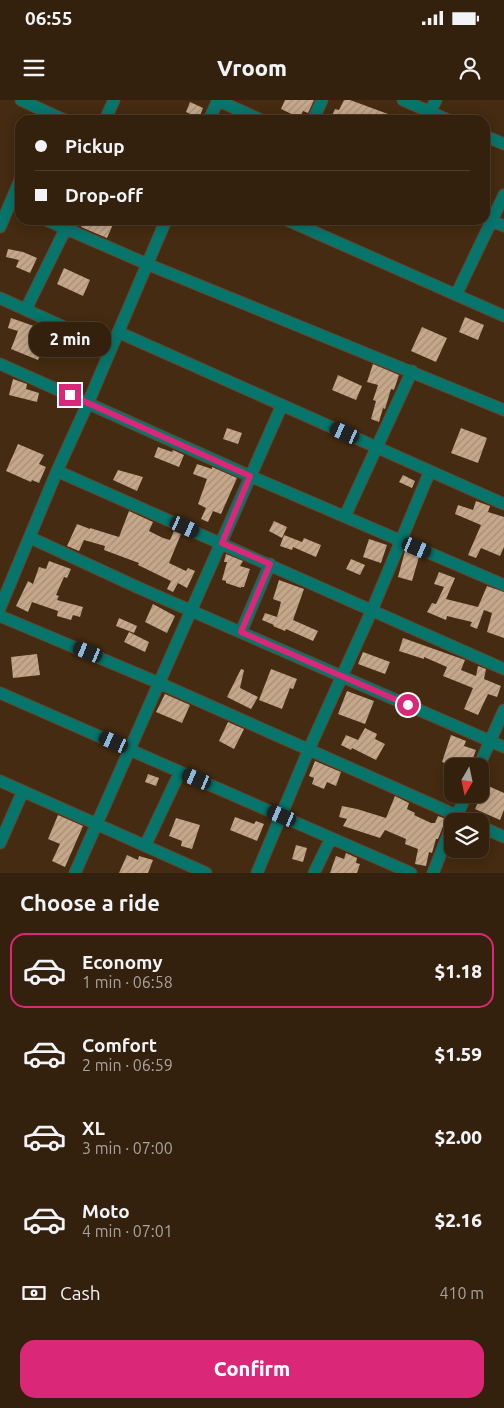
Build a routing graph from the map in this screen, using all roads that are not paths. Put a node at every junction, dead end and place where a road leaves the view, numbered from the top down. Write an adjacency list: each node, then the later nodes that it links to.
1 (21, 100): 8 (street)
2 (114, 100): 9 (street)
3 (218, 100): 10 (street); 11 (street)
4 (322, 100): 12 (street)
5 (403, 100): 7 (street)
6 (436, 100): 7 (street)
7 (430, 112): 13 (street)
8 (45, 115)
9 (107, 115)
10 (211, 115)
11 (250, 115)
12 (315, 115)
13 (437, 115)
14 (490, 138): 15 (street)
15 (504, 144)
16 (504, 195): 18 (street)
17 (15, 204): 25 (street)
18 (490, 217)
19 (490, 221): 24 (street)
20 (56, 225): 26 (street)
21 (164, 225): 27 (street)
22 (298, 225): 28 (street)
23 (486, 225): 28 (street)
24 (504, 226)
25 (0, 227)
26 (65, 230): 27 (street); 30 (street)
27 (147, 264): 32 (street); 35 (street)
28 (456, 295): 31 (street)
29 (0, 298): 30 (street)
30 (26, 310): 33 (street)
31 (504, 316)
32 (118, 332): 33 (street); 37 (street)
33 (110, 348): 36 (street)
34 (0, 364): 36 (street)
35 (412, 371): 38 (street); 39 (street)
36 (88, 403): 40 (street); 42 (street)
37 (282, 405): 39 (street); 42 (street)
38 (504, 410)
39 (376, 448): 41 (street); 44 (street)
40 (57, 471): 45 (street); 47 (street)
41 (430, 472): 43 (street); 46 (street)
42 (250, 476): 44 (street); 47 (street)
43 (504, 504)
44 (345, 516): 46 (street)
45 (31, 538): 50 (street); 52 (street)
46 (400, 541): 49 (street); 51 (street)
47 (222, 543): 48 (street); 52 (street)
48 (270, 564): 51 (street); 54 (street)
49 (504, 585)
50 (0, 608)
51 (372, 610): 55 (street); 56 (street)
52 (192, 611): 54 (street); 57 (street)
53 (0, 616): 57 (street)
54 (241, 632): 56 (street)
55 (504, 669)
56 (342, 676): 60 (street); 63 (street)
57 (159, 682): 62 (street); 63 (street)
58 (0, 693): 62 (street)
59 (504, 710): 60 (street)
60 (490, 742): 61 (street); 64 (street)
61 (504, 748)
62 (130, 749): 65 (street); 70 (street)
63 (309, 749): 68 (street); 69 (street)
64 (483, 758)
65 (180, 772): 68 (street); 75 (street)
66 (0, 782): 67 (street)
67 (23, 791): 70 (street); 74 (street)
68 (282, 816): 73 (street); 79 (street)
69 (444, 816)
70 (96, 825): 75 (street); 77 (street)
71 (489, 830): 72 (street)
72 (504, 837)
73 (331, 838): 80 (street); 81 (street)
74 (0, 843)
75 (145, 846): 78 (street)
76 (444, 846): 82 (street)
77 (75, 873)
78 (206, 873)
79 (257, 873)
80 (314, 873)
81 (411, 873)
82 (433, 873)

